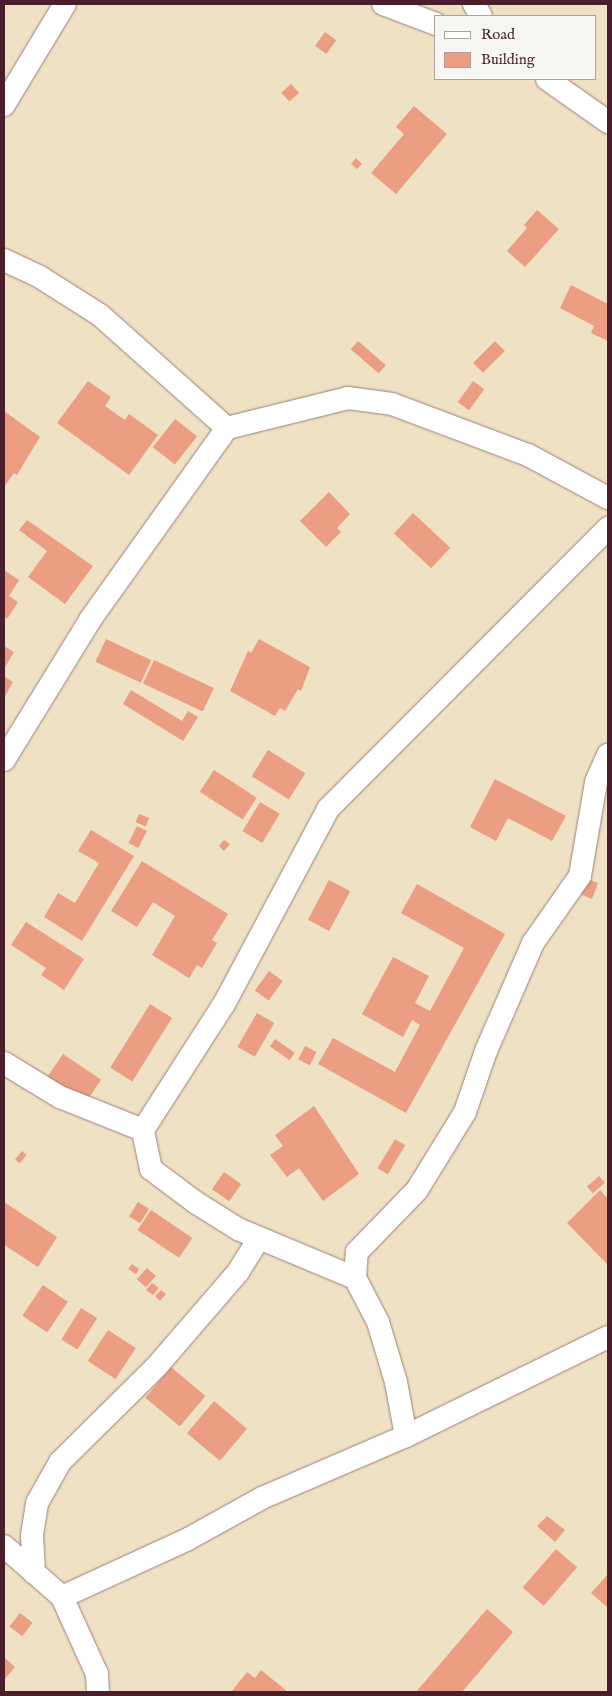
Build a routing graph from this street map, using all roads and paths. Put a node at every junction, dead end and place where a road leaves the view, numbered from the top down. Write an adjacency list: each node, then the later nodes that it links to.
1 (65, 4): 5 (street)
2 (383, 4): 3 (street)
3 (434, 23)
4 (548, 80): 6 (street)
5 (7, 94)
6 (608, 122)
7 (4, 260): 8 (street)
8 (227, 428): 9 (street); 12 (street)
9 (608, 498)
10 (608, 528): 14 (street)
11 (608, 756): 16 (street)
12 (4, 760)
13 (4, 1063): 14 (street)
14 (143, 1130): 15 (street)
15 (259, 1238): 16 (street); 20 (street)
16 (355, 1278): 18 (street)
17 (608, 1337): 18 (street)
18 (406, 1436): 21 (street)
19 (4, 1546): 20 (street)
20 (34, 1573): 21 (street)
21 (62, 1597): 22 (street)
22 (98, 1692)

